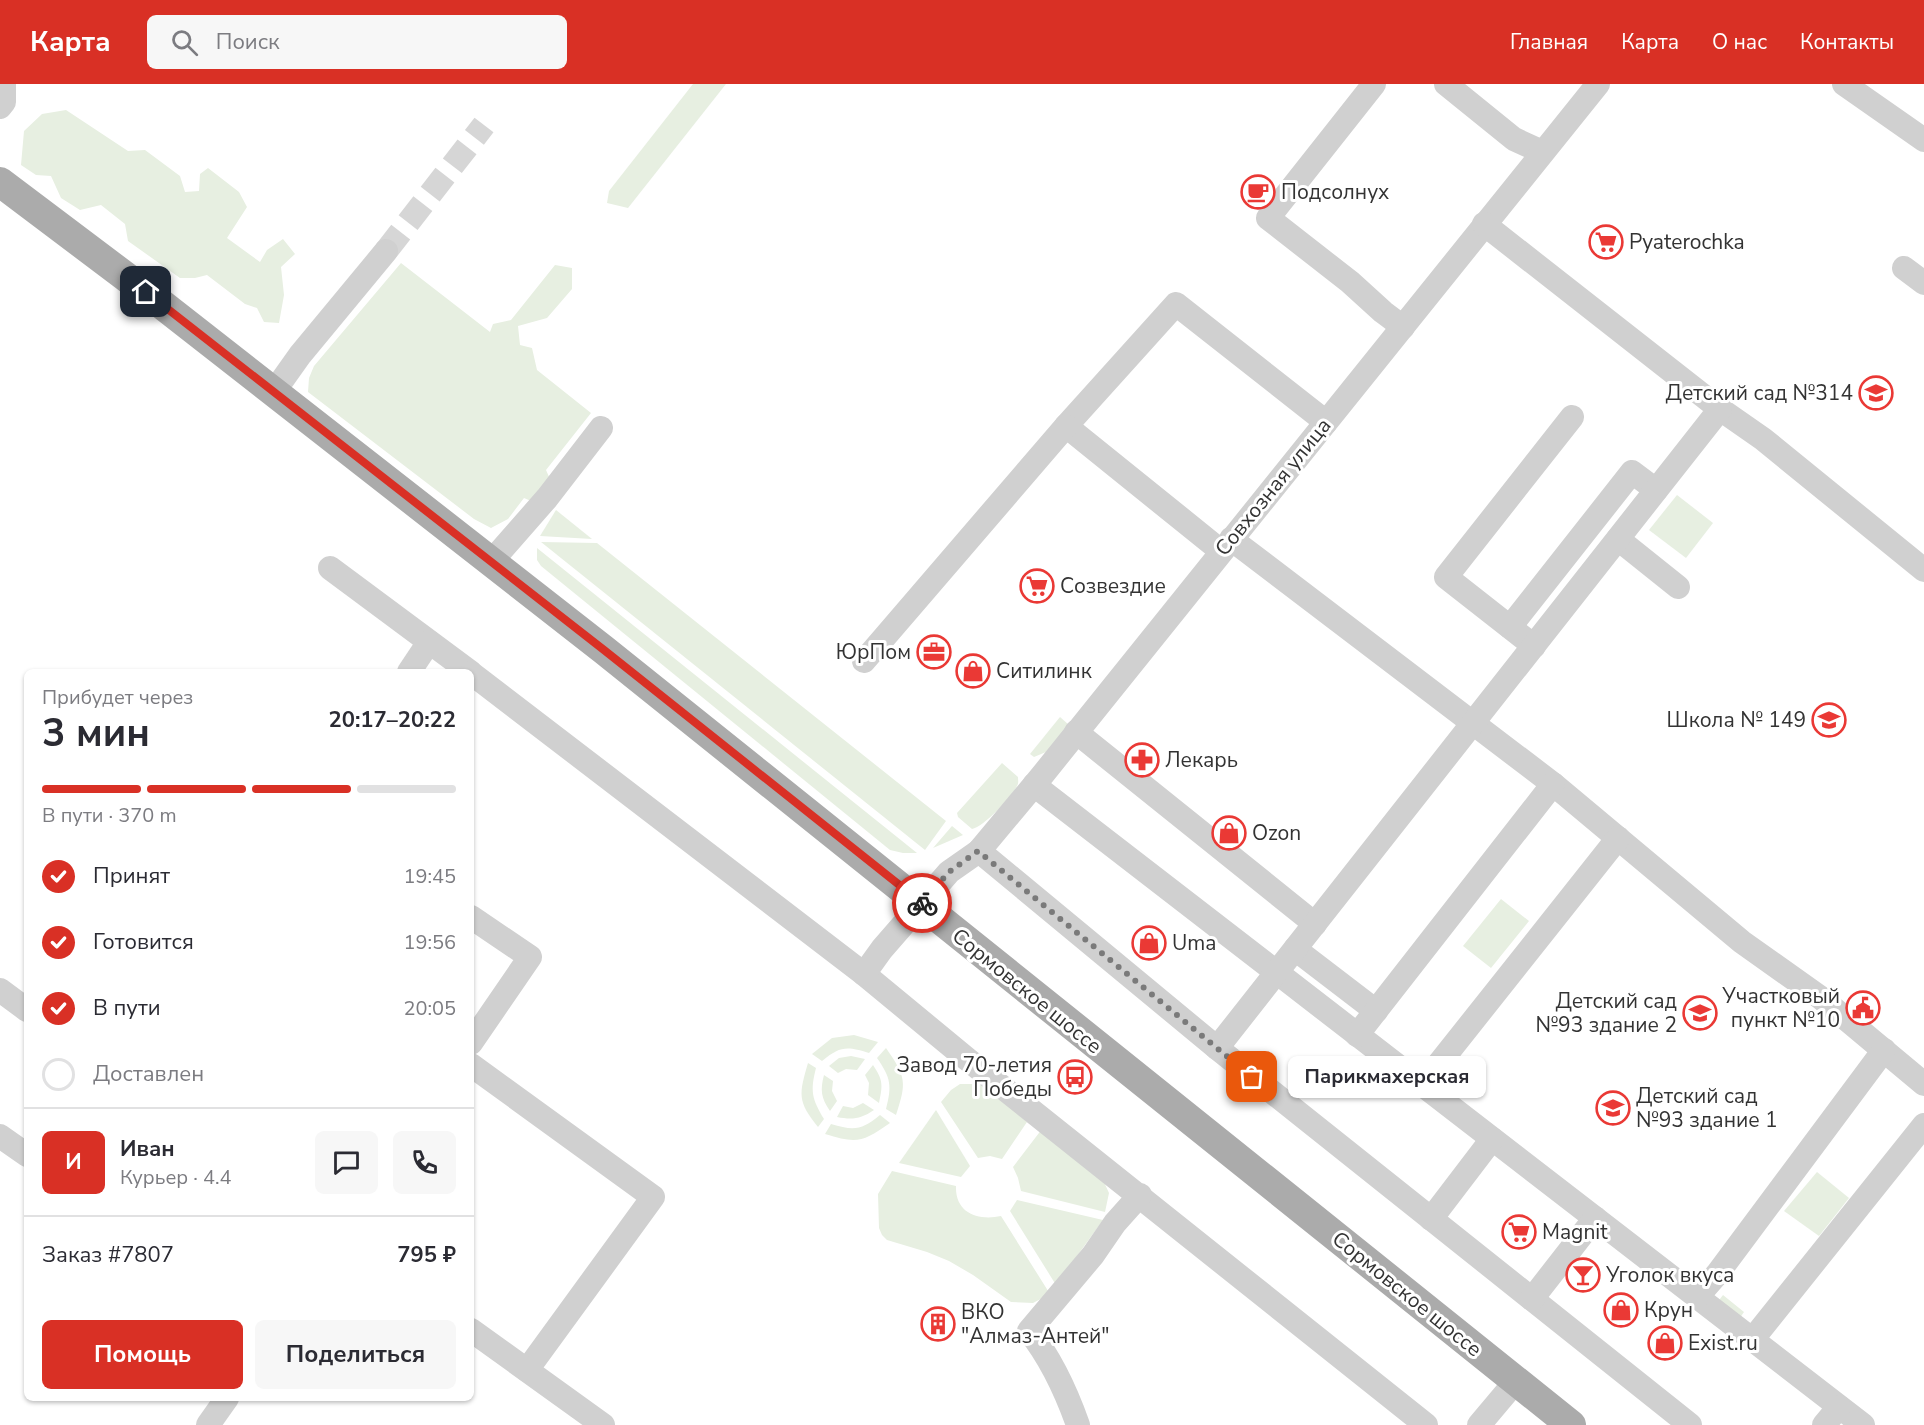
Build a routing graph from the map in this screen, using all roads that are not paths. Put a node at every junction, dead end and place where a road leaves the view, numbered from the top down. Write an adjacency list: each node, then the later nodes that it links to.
1 (3, 84): 6 (street)
2 (1374, 84): 14 (street)
3 (1446, 84): 8 (street)
4 (1598, 84): 8 (street, Совхозная улица)
5 (1844, 84): 7 (street)
6 (0, 107)
7 (1924, 140)
8 (1542, 152): 10 (street, Совхозная улица)
9 (0, 182): 15 (main road, Сормовское шоссе)
10 (1484, 224): 14 (street, Совхозная улица); 16 (street)
11 (386, 251): 15 (street)
12 (1904, 268): 13 (street)
13 (1924, 283)
14 (1402, 327): 18 (street, Совхозная улица)
15 (273, 393): 24 (main road, Сормовское шоссе)
16 (1720, 409): 21 (street); 26 (street)
17 (1572, 417): 28 (street)
18 (1326, 422): 19 (street); 23 (street, Совхозная улица)
19 (1066, 426): 23 (street); 31 (street)
20 (601, 428): 24 (street)
21 (1656, 490): 22 (street); 28 (street)
22 (1618, 539): 27 (street); 30 (street)
23 (1226, 545): 35 (street); 36 (street, Совхозная улица)
24 (490, 563): 41 (main road, Сормовское шоссе)
25 (330, 568): 29 (street)
26 (1924, 570)
27 (1678, 587)
28 (1510, 627): 30 (street)
29 (429, 642): 32 (street); 33 (street)
30 (1534, 646): 35 (street)
31 (864, 661)
32 (411, 669)
33 (466, 669)
34 (474, 675): 46 (street)
35 (1474, 722): 37 (street); 43 (street)
36 (1076, 732): 38 (street, Совхозная улица); 43 (street)
37 (1553, 784): 39 (street); 49 (street)
38 (1034, 785): 40 (street, Совхозная улица); 45 (street)
39 (1618, 838): 53 (street); 56 (street)
40 (978, 851): 41 (street, Совхозная улица); 52 (street)
41 (921, 904): 46 (street, Совхозная улица); 69 (main road, Сормовское шоссе)
42 (474, 919): 51 (street)
43 (1315, 924): 44 (street)
44 (1295, 949): 45 (street); 49 (street)
45 (1277, 972): 50 (street); 52 (street)
46 (864, 974): 61 (street)
47 (0, 990): 48 (street)
48 (24, 1008)
49 (1376, 1011): 50 (street)
50 (1357, 1035): 56 (street)
51 (474, 1039)
52 (1217, 1048): 63 (street)
53 (1884, 1050): 55 (street); 64 (street)
54 (474, 1067): 68 (street)
55 (1924, 1084)
56 (1422, 1085): 59 (street)
57 (1924, 1125): 67 (street)
58 (0, 1136): 60 (street)
59 (1492, 1139): 62 (street); 63 (street)
60 (24, 1153)
61 (1140, 1195): 74 (street); 75 (street)
62 (1595, 1218): 64 (street); 65 (street)
63 (1431, 1219): 65 (street)
64 (1697, 1297): 67 (street)
65 (1532, 1299): 78 (street)
66 (474, 1332): 68 (street)
67 (1752, 1340): 71 (street)
68 (527, 1370): 72 (street)
69 (1516, 1381): 76 (street); 77 (main road, Сормовское шоссе)
70 (225, 1401): 73 (street)
71 (1832, 1416): 79 (street)
72 (596, 1423)
73 (208, 1425)
74 (1078, 1425)
75 (1426, 1425)
76 (1479, 1425)
77 (1571, 1425)
78 (1690, 1425)
79 (1863, 1425)

